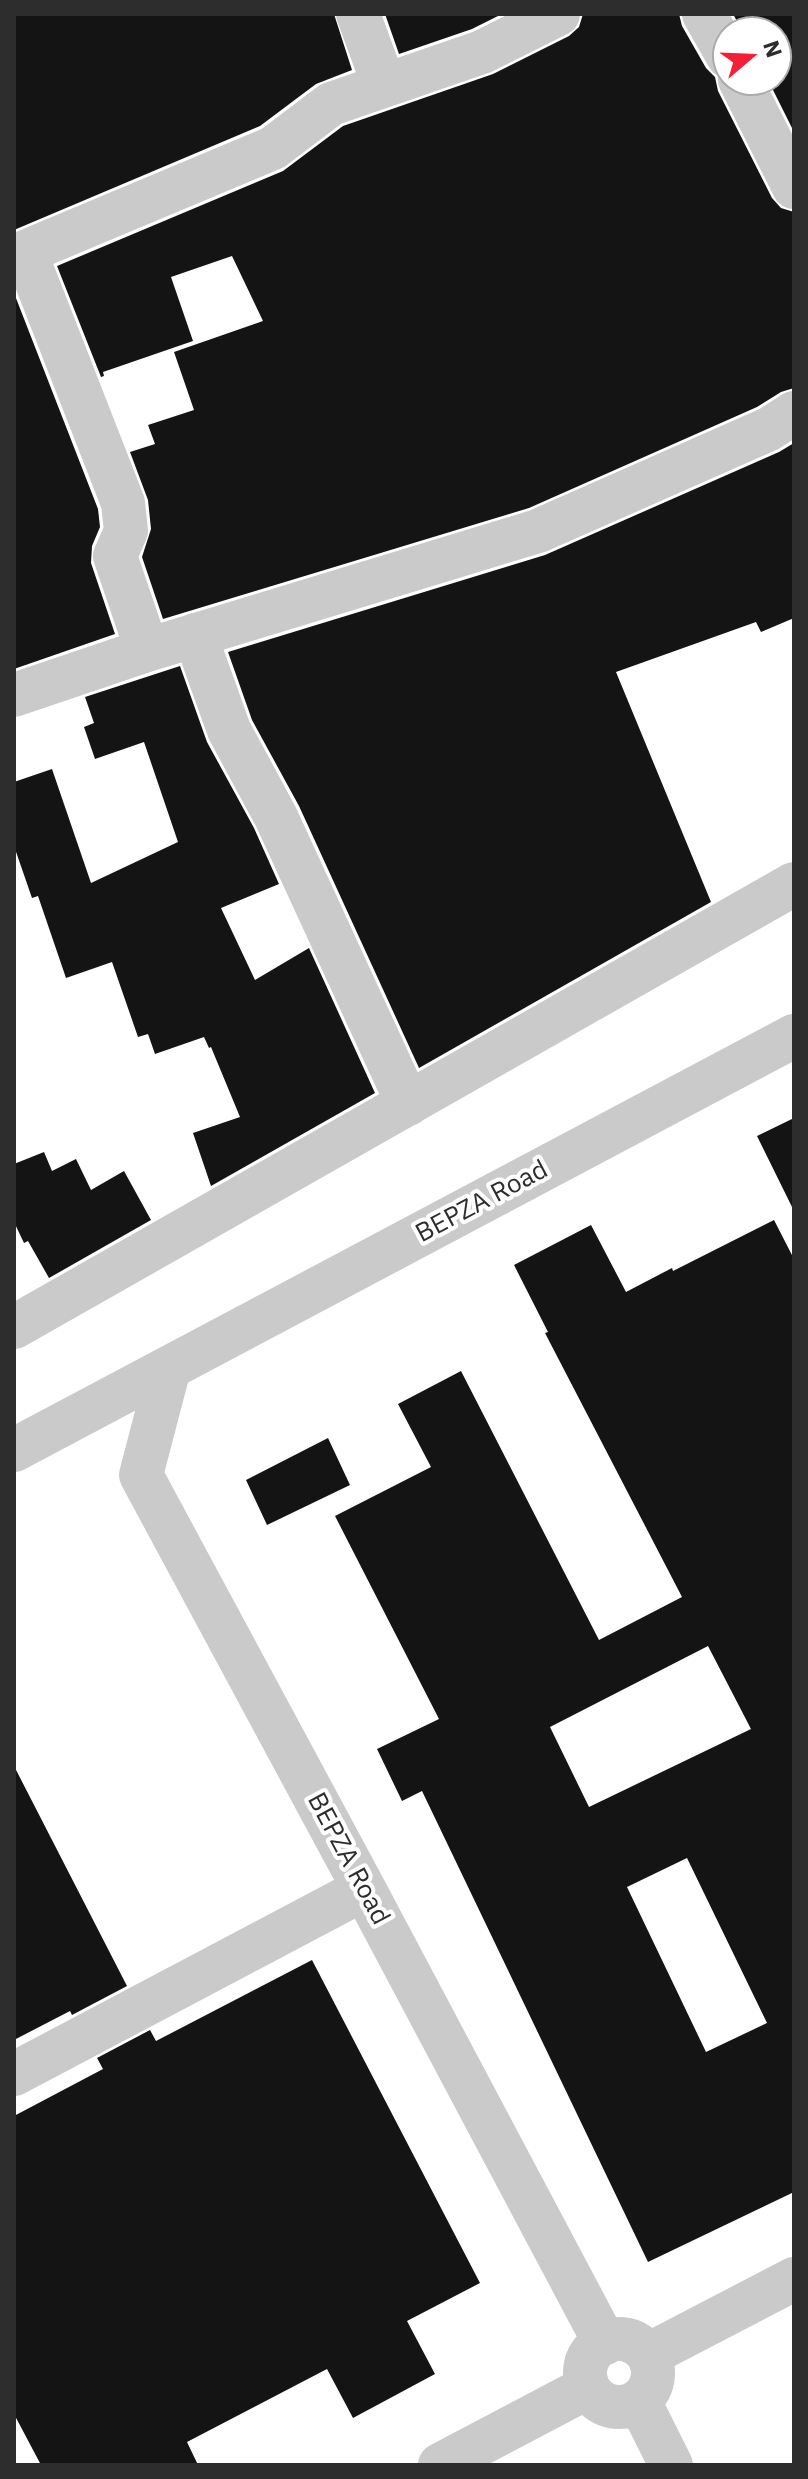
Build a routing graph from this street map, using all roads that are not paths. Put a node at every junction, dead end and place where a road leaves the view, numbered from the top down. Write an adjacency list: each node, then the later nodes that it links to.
1 (358, 14): 3 (street)
2 (558, 14): 3 (street)
3 (384, 85): 6 (street)
4 (748, 96): 5 (street)
5 (794, 187)
6 (20, 239): 9 (street)
7 (794, 413): 8 (street)
8 (195, 635): 9 (street); 13 (street)
9 (147, 650): 10 (street)
10 (14, 695)
11 (794, 884): 13 (street)
12 (794, 1036): 15 (street, BEPZA Road)
13 (408, 1104): 14 (street)
14 (14, 1327)
15 (169, 1368): 16 (street, BEPZA Road); 17 (street, BEPZA Road)
16 (14, 1450)
17 (364, 1889): 18 (street); 20 (street, BEPZA Road)
18 (14, 2074)
19 (794, 2279): 21 (street)
20 (605, 2343): 21 (street); 22 (street)
21 (648, 2355): 23 (street)
22 (588, 2387): 23 (street); 24 (street)
23 (639, 2401): 25 (street)
24 (440, 2465)
25 (671, 2465)

